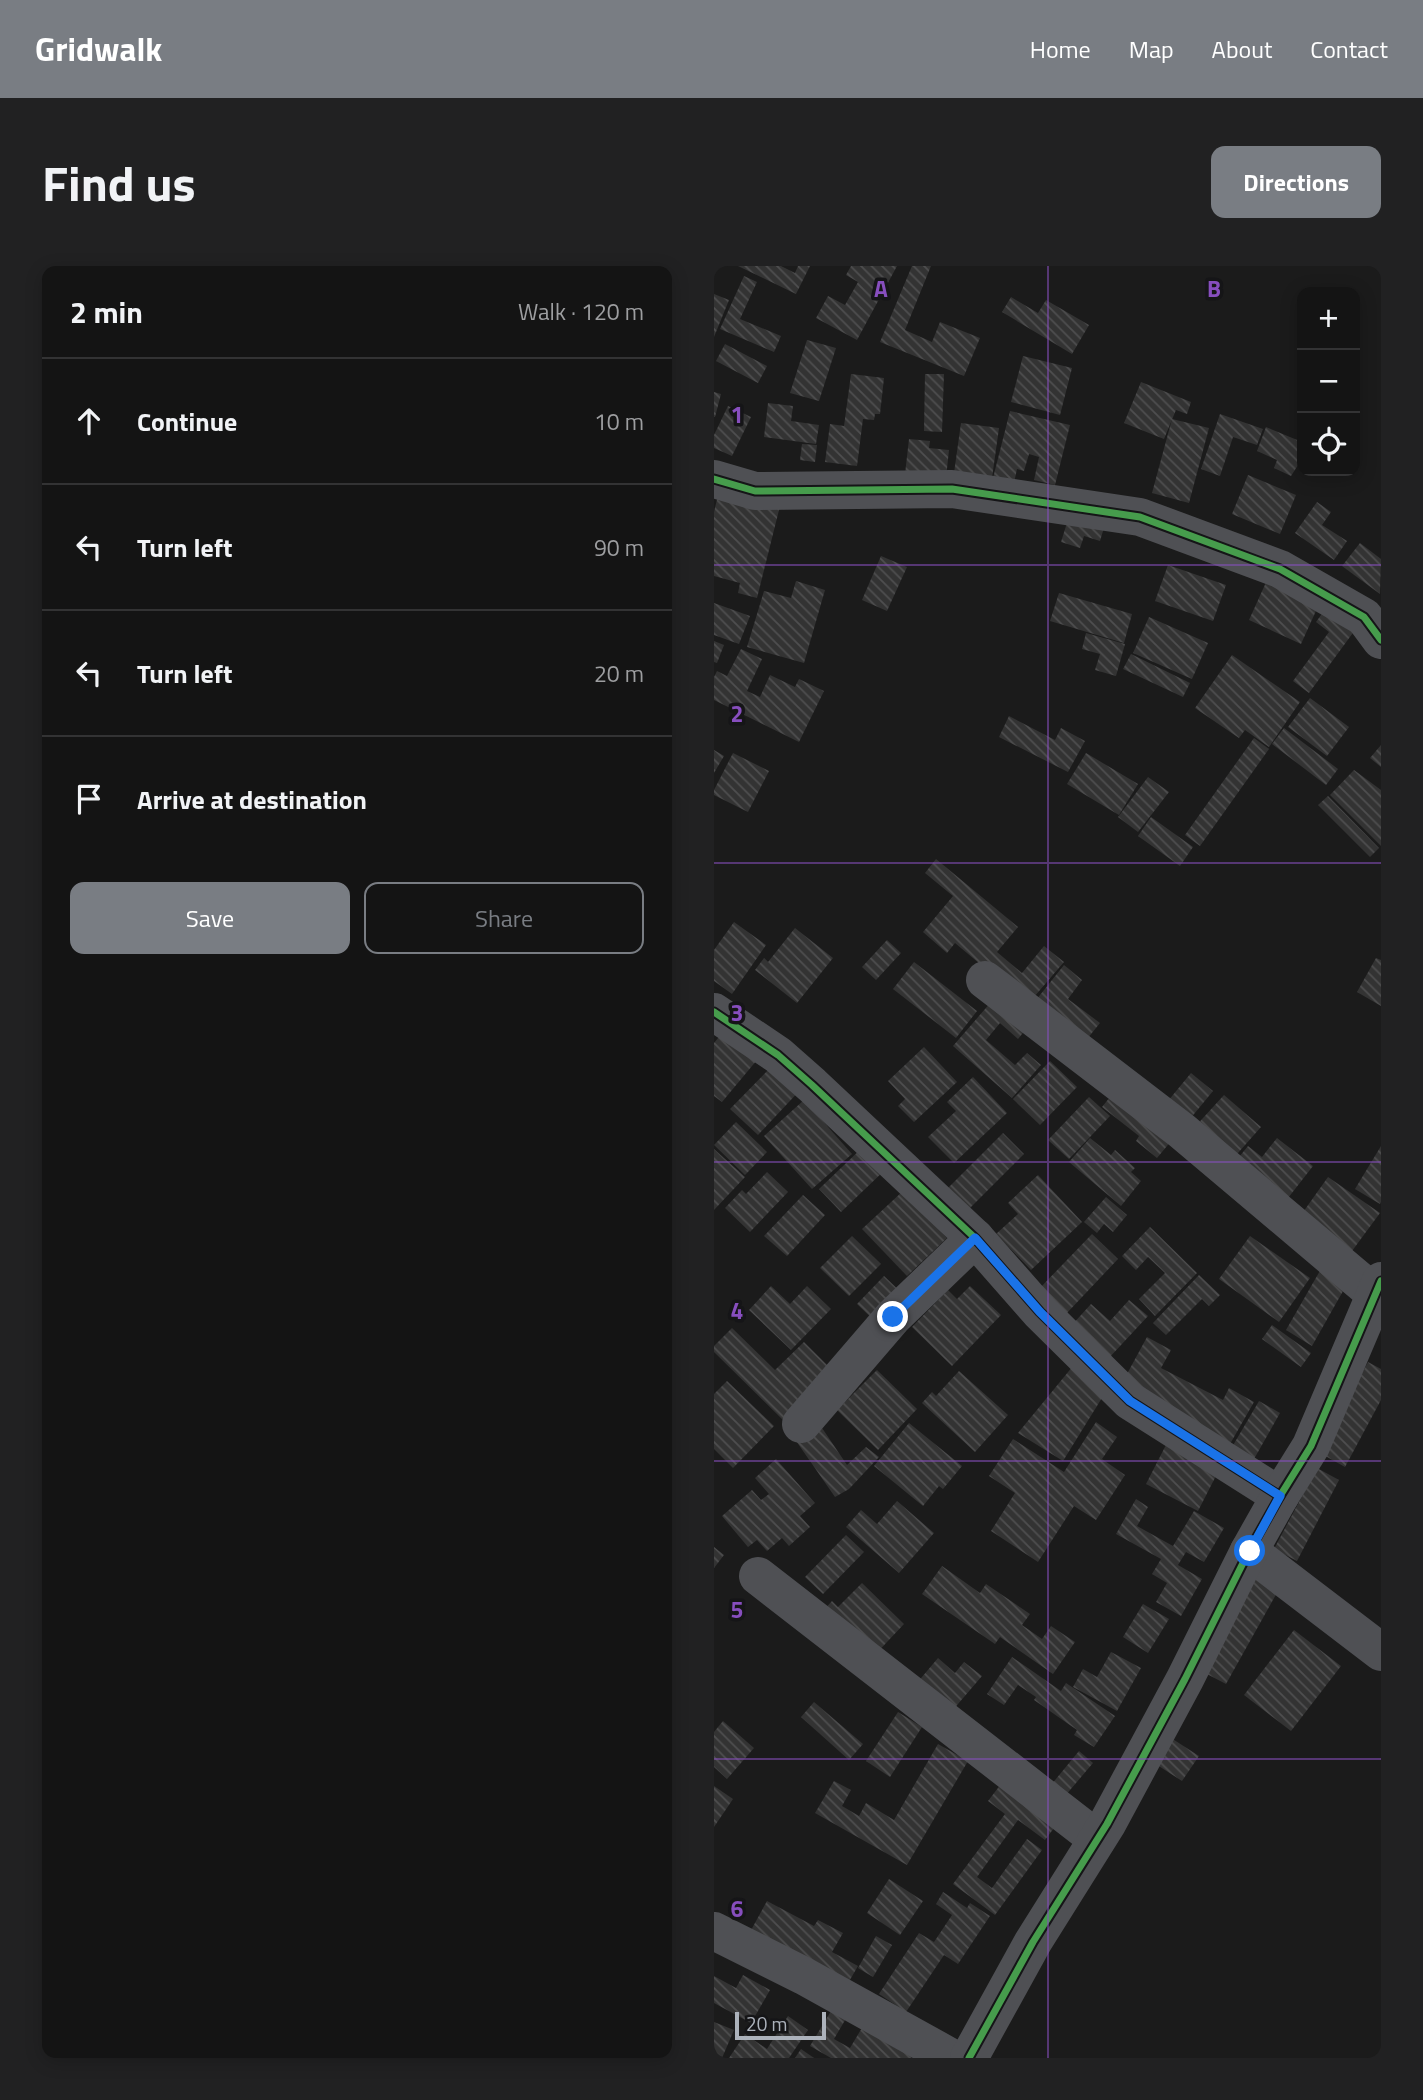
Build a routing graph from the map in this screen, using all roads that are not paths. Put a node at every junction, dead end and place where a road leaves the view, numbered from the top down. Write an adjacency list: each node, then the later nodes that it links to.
1 (714, 479): 2 (street)
2 (1381, 640)
3 (985, 980): 6 (street)
4 (714, 1012): 5 (street)
5 (975, 1238): 7 (street); 8 (street)
6 (1378, 1287): 8 (street)
7 (801, 1424)
8 (1280, 1496): 9 (street)
9 (1250, 1551): 11 (street); 12 (street)
10 (758, 1576): 12 (street)
11 (1381, 1652)
12 (1097, 1839): 15 (street)
13 (714, 1931): 14 (street)
14 (953, 2058)
15 (969, 2058)

